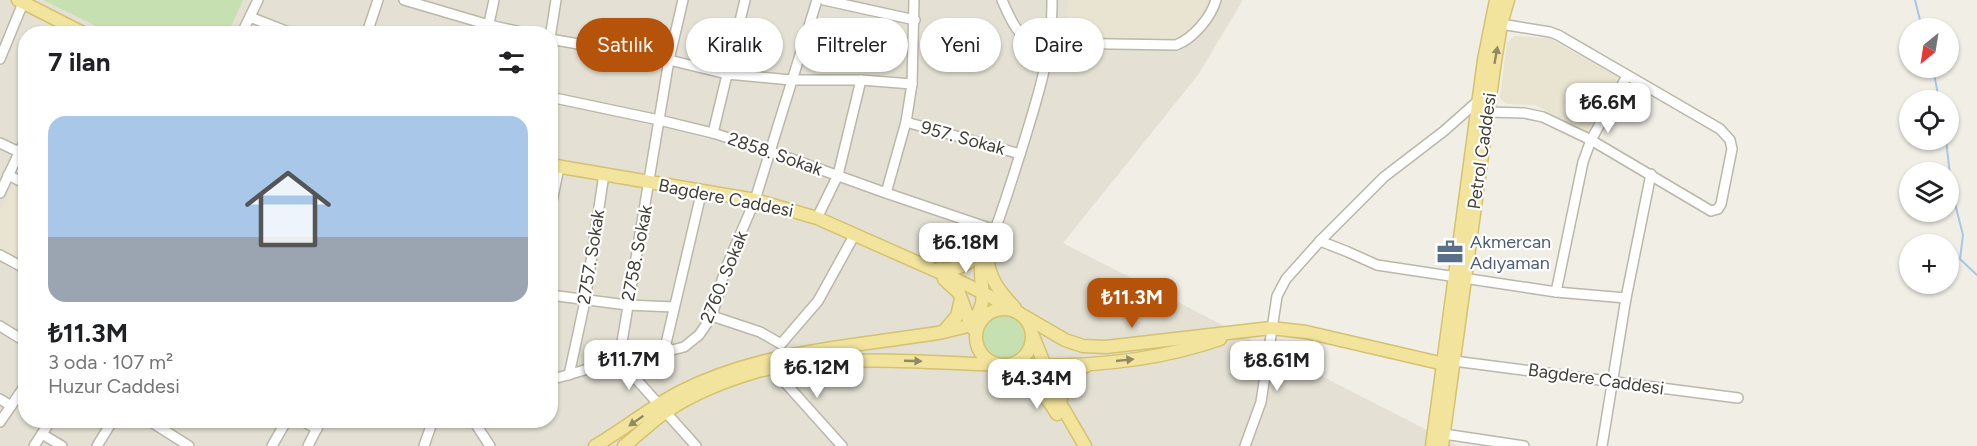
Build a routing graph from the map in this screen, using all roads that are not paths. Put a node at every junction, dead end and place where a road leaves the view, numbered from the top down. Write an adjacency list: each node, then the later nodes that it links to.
1 (258, 0): 18 (street)
2 (378, 0): 26 (street)
3 (404, 0): 17 (street)
4 (494, 0): 28 (street)
5 (556, 0): 29 (street)
6 (683, 0): 31 (street, 2758. Sokak)
7 (745, 0): 38 (street)
8 (817, 0): 40 (street, 2760. Sokak)
9 (824, 0): 20 (street)
10 (914, 0): 20 (street)
11 (1002, 0): 21 (street)
12 (1052, 0): 19 (street)
13 (1216, 0): 33 (street)
14 (1496, 0): 44 (main road)
15 (1508, 0): 22 (main road, Petrol Caddesi)
16 (21, 2): 23 (main road); 34 (street)
17 (420, 3): 27 (street)
18 (250, 17): 24 (street); 25 (street)
19 (1051, 18)
20 (915, 20): 42 (street)
21 (1013, 24)
22 (1501, 24): 39 (street); 45 (main road, Petrol Caddesi, one-way to 22)
23 (67, 26)
24 (246, 26)
25 (273, 26)
26 (369, 26)
27 (480, 26)
28 (489, 26)
29 (552, 26)
30 (558, 39): 32 (street)
31 (674, 39)
32 (576, 43)
33 (1104, 47)
34 (0, 59)
35 (674, 61): 38 (street)
36 (667, 72): 46 (street, 2758. Sokak)
37 (1043, 72): 54 (street)
38 (728, 74): 40 (street); 48 (street)
39 (1627, 76): 49 (street); 57 (street)
40 (791, 80): 41 (street); 52 (street, 2760. Sokak)
41 (861, 81): 42 (street); 59 (street)
42 (912, 84): 47 (street)
43 (558, 99): 46 (street, 2858. Sokak)
44 (1479, 100): 69 (street); 73 (main road)
45 (1488, 112): 49 (street); 73 (main road, Petrol Caddesi)
46 (659, 120): 48 (street, 2858. Sokak); 61 (street, 2758. Sokak)
47 (906, 122): 54 (street, 957. Sokak); 64 (street)
48 (713, 133): 52 (street, 2858. Sokak)
49 (1591, 140): 57 (street); 74 (street)
50 (0, 142): 51 (street)
51 (18, 151)
52 (769, 151): 59 (street, 2858. Sokak); 65 (street, 2760. Sokak)
53 (18, 154): 58 (street)
54 (1020, 154): 68 (street)
55 (558, 166): 56 (main road, Bagdere Caddesi)
56 (604, 174): 61 (main road, Bagdere Caddesi); 79 (street, 2757. Sokak)
57 (1651, 174): 77 (street)
58 (8, 175): 60 (street); 63 (street)
59 (838, 176): 64 (street, 2858. Sokak); 66 (street)
60 (18, 179)
61 (650, 183): 62 (main road, Bagdere Caddesi); 80 (street, 2758. Sokak)
62 (702, 190): 65 (main road, Bagdere Caddesi); 81 (street, 2760. Sokak)
63 (0, 193)
64 (885, 193): 68 (street, 2858. Sokak)
65 (755, 200): 66 (main road, Bagdere Caddesi); 83 (street, 2760. Sokak)
66 (817, 218): 67 (main road, Bagdere Caddesi)
67 (855, 234): 72 (main road, Bagdere Caddesi); 93 (street)
68 (993, 235): 72 (main road); 75 (main road); 82 (main road)
69 (1320, 241): 73 (street); 87 (street)
70 (0, 255): 71 (street)
71 (18, 265)
72 (928, 267): 75 (main road); 78 (main road)
73 (1460, 278): 74 (street); 97 (main road, Petrol Caddesi)
74 (1556, 292): 77 (street)
75 (983, 294): 82 (main road); 85 (main road)
76 (558, 296): 79 (street)
77 (1626, 298): 103 (street)
78 (961, 299): 85 (main road); 90 (main road)
79 (585, 301): 80 (street); 101 (street, 2757. Sokak)
80 (627, 305): 81 (street); 95 (street, 2758. Sokak)
81 (674, 307): 94 (street, 2760. Sokak)
82 (1020, 314): 84 (main road); 88 (main road); 89 (main road)
83 (712, 316): 93 (street); 94 (street, 2760. Sokak)
84 (984, 317): 85 (main road); 92 (main road)
85 (971, 323): 90 (main road); 92 (main road)
86 (0, 326): 91 (street)
87 (1271, 328): 88 (main road); 97 (main road); 134 (street)
88 (1246, 330): 96 (main road, one-way to 88)
89 (1032, 332): 98 (main road); 99 (main road)
90 (943, 333): 93 (main road)
91 (18, 337)
92 (976, 337): 99 (main road)
93 (783, 350): 109 (main road)
94 (664, 352): 95 (street)
95 (619, 360): 101 (street); 109 (street)
96 (1094, 363): 98 (main road); 107 (main road)
97 (1449, 363): 103 (street, Bagdere Caddesi); 119 (main road, Petrol Caddesi); 135 (main road)
98 (1044, 365): 99 (main road); 107 (main road)
99 (1004, 366): 100 (main road, one-way to 99); 132 (main road)
100 (772, 368): 109 (main road); 131 (street)
101 (569, 375): 102 (street)
102 (558, 378)
103 (1612, 381): 105 (street, Bagdere Caddesi); 137 (street)
104 (18, 396): 108 (street)
105 (1738, 398)
106 (0, 399): 108 (street)
107 (1060, 403): 133 (main road)
108 (11, 406): 110 (street)
109 (662, 408): 128 (main road, one-way to 128); 129 (main road); 130 (street)
110 (0, 422)
111 (46, 428): 118 (street)
112 (108, 428): 123 (street)
113 (161, 428): 124 (street)
114 (282, 428): 125 (street)
115 (318, 428): 120 (street)
116 (430, 428): 126 (street)
117 (478, 428): 127 (street)
118 (42, 434): 121 (street); 122 (street)
119 (1443, 440): 136 (street)
120 (313, 444)
121 (34, 446)
122 (62, 446)
123 (97, 446)
124 (189, 446)
125 (272, 446)
126 (424, 446)
127 (490, 446)
128 (595, 446)
129 (624, 446)
130 (696, 446)
131 (842, 446)
132 (1076, 446)
133 (1085, 446)
134 (1245, 446)
135 (1432, 446)
136 (1524, 446)
137 (1602, 446)

